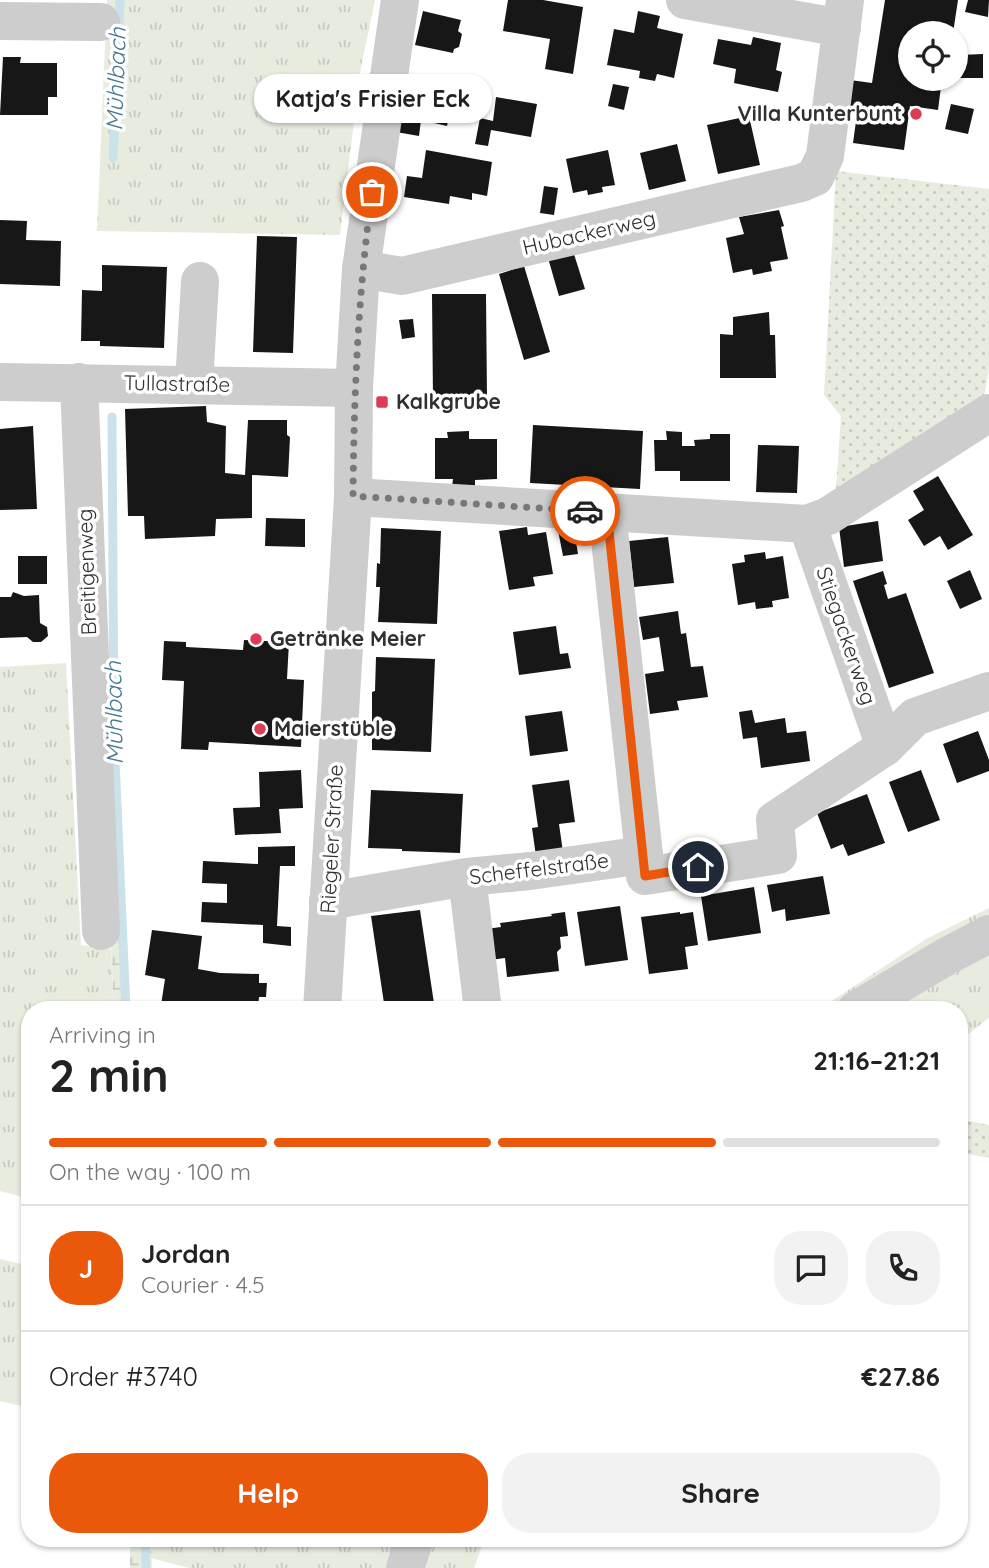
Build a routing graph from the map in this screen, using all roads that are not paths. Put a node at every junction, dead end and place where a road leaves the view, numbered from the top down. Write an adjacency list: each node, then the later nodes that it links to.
1 (400, 0): 6 (street, Riegeler Straße)
2 (685, 0): 3 (street)
3 (844, 14): 6 (street, Hubackerweg)
4 (0, 21): 5 (street)
5 (101, 22)
6 (361, 269): 11 (street, Riegeler Straße)
7 (200, 281): 10 (street)
8 (0, 382): 9 (street, Tullastraße)
9 (79, 382): 10 (street, Tullastraße); 21 (street, Breitigenweg)
10 (194, 384): 11 (street, Tullastraße)
11 (354, 388): 13 (street, Riegeler Straße)
12 (989, 413): 15 (street)
13 (353, 496): 14 (street); 20 (street, Riegeler Straße)
14 (607, 512): 15 (street); 18 (street)
15 (807, 524): 17 (street, Stiegackerweg)
16 (989, 691): 17 (street)
17 (885, 747): 18 (street)
18 (644, 855): 19 (street, Scheffelstraße)
19 (467, 877): 20 (street, Scheffelstraße); 24 (street)
20 (328, 901): 23 (street, Riegeler Straße)
21 (101, 931)
22 (989, 934): 25 (street)
23 (322, 1001)
24 (482, 1001)
25 (871, 1001)
26 (412, 1547): 27 (street)
27 (405, 1568)

